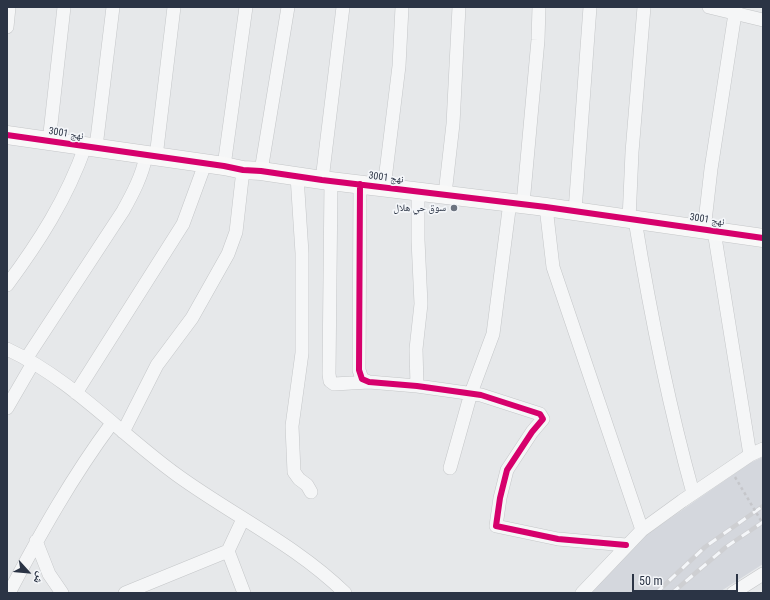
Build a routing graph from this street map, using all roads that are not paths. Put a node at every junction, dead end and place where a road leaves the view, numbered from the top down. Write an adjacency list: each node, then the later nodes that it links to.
1 (9, 7): 16 (street)
2 (64, 7): 18 (street)
3 (112, 7): 19 (street)
4 (174, 7): 20 (street)
5 (246, 7): 22 (street)
6 (288, 7): 24 (street)
7 (343, 7): 26 (street)
8 (402, 7): 28 (street)
9 (459, 7): 30 (street)
10 (539, 7): 31 (street)
11 (590, 7): 33 (street)
12 (644, 7): 34 (street)
13 (709, 7): 14 (street)
14 (735, 10): 15 (street); 35 (street)
15 (763, 20)
16 (7, 27)
17 (7, 135): 18 (street, نهج 3001)
18 (49, 142): 19 (street, نهج 3001)
19 (91, 147): 20 (street, نهج 3001); 37 (street)
20 (151, 156): 21 (street, نهج 3001); 39 (street)
21 (205, 164): 22 (street, نهج 3001); 42 (street)
22 (224, 166): 23 (street, نهج 3001)
23 (242, 170): 24 (street, نهج 3001); 46 (street)
24 (261, 171): 25 (street, نهج 3001)
25 (297, 176): 26 (street, نهج 3001); 50 (street)
26 (326, 181): 27 (street, نهج 3001); 40 (street)
27 (360, 184): 28 (street, نهج 3001); 40 (street)
28 (384, 188): 29 (street, نهج 3001)
29 (418, 191): 30 (street, نهج 3001); 41 (street)
30 (445, 194): 31 (street, نهج 3001)
31 (517, 203): 32 (street, نهج 3001); 43 (street)
32 (546, 207): 33 (street, نهج 3001); 53 (street)
33 (575, 211): 34 (street, نهج 3001)
34 (632, 220): 35 (street, نهج 3001); 51 (street)
35 (709, 231): 36 (street, نهج 3001); 48 (street)
36 (763, 238)
37 (7, 285)
38 (7, 349): 39 (street)
39 (30, 361): 42 (street); 44 (street)
40 (369, 382): 41 (street)
41 (417, 386): 43 (street)
42 (76, 393): 45 (street)
43 (471, 393): 49 (street); 55 (street)
44 (7, 408)
45 (112, 423): 46 (street); 54 (street)
46 (123, 432): 52 (street)
47 (763, 449): 48 (street)
48 (750, 455): 51 (street)
49 (450, 468)
50 (311, 492)
51 (693, 493): 53 (street)
52 (243, 519): 56 (street); 62 (street)
53 (642, 530): 55 (street)
54 (36, 541): 58 (street); 59 (street)
55 (626, 545): 63 (street)
56 (228, 551): 60 (street); 61 (street)
57 (763, 574): 64 (street)
58 (9, 593)
59 (62, 593)
60 (125, 593)
61 (244, 593)
62 (345, 593)
63 (582, 593)
64 (733, 593)

